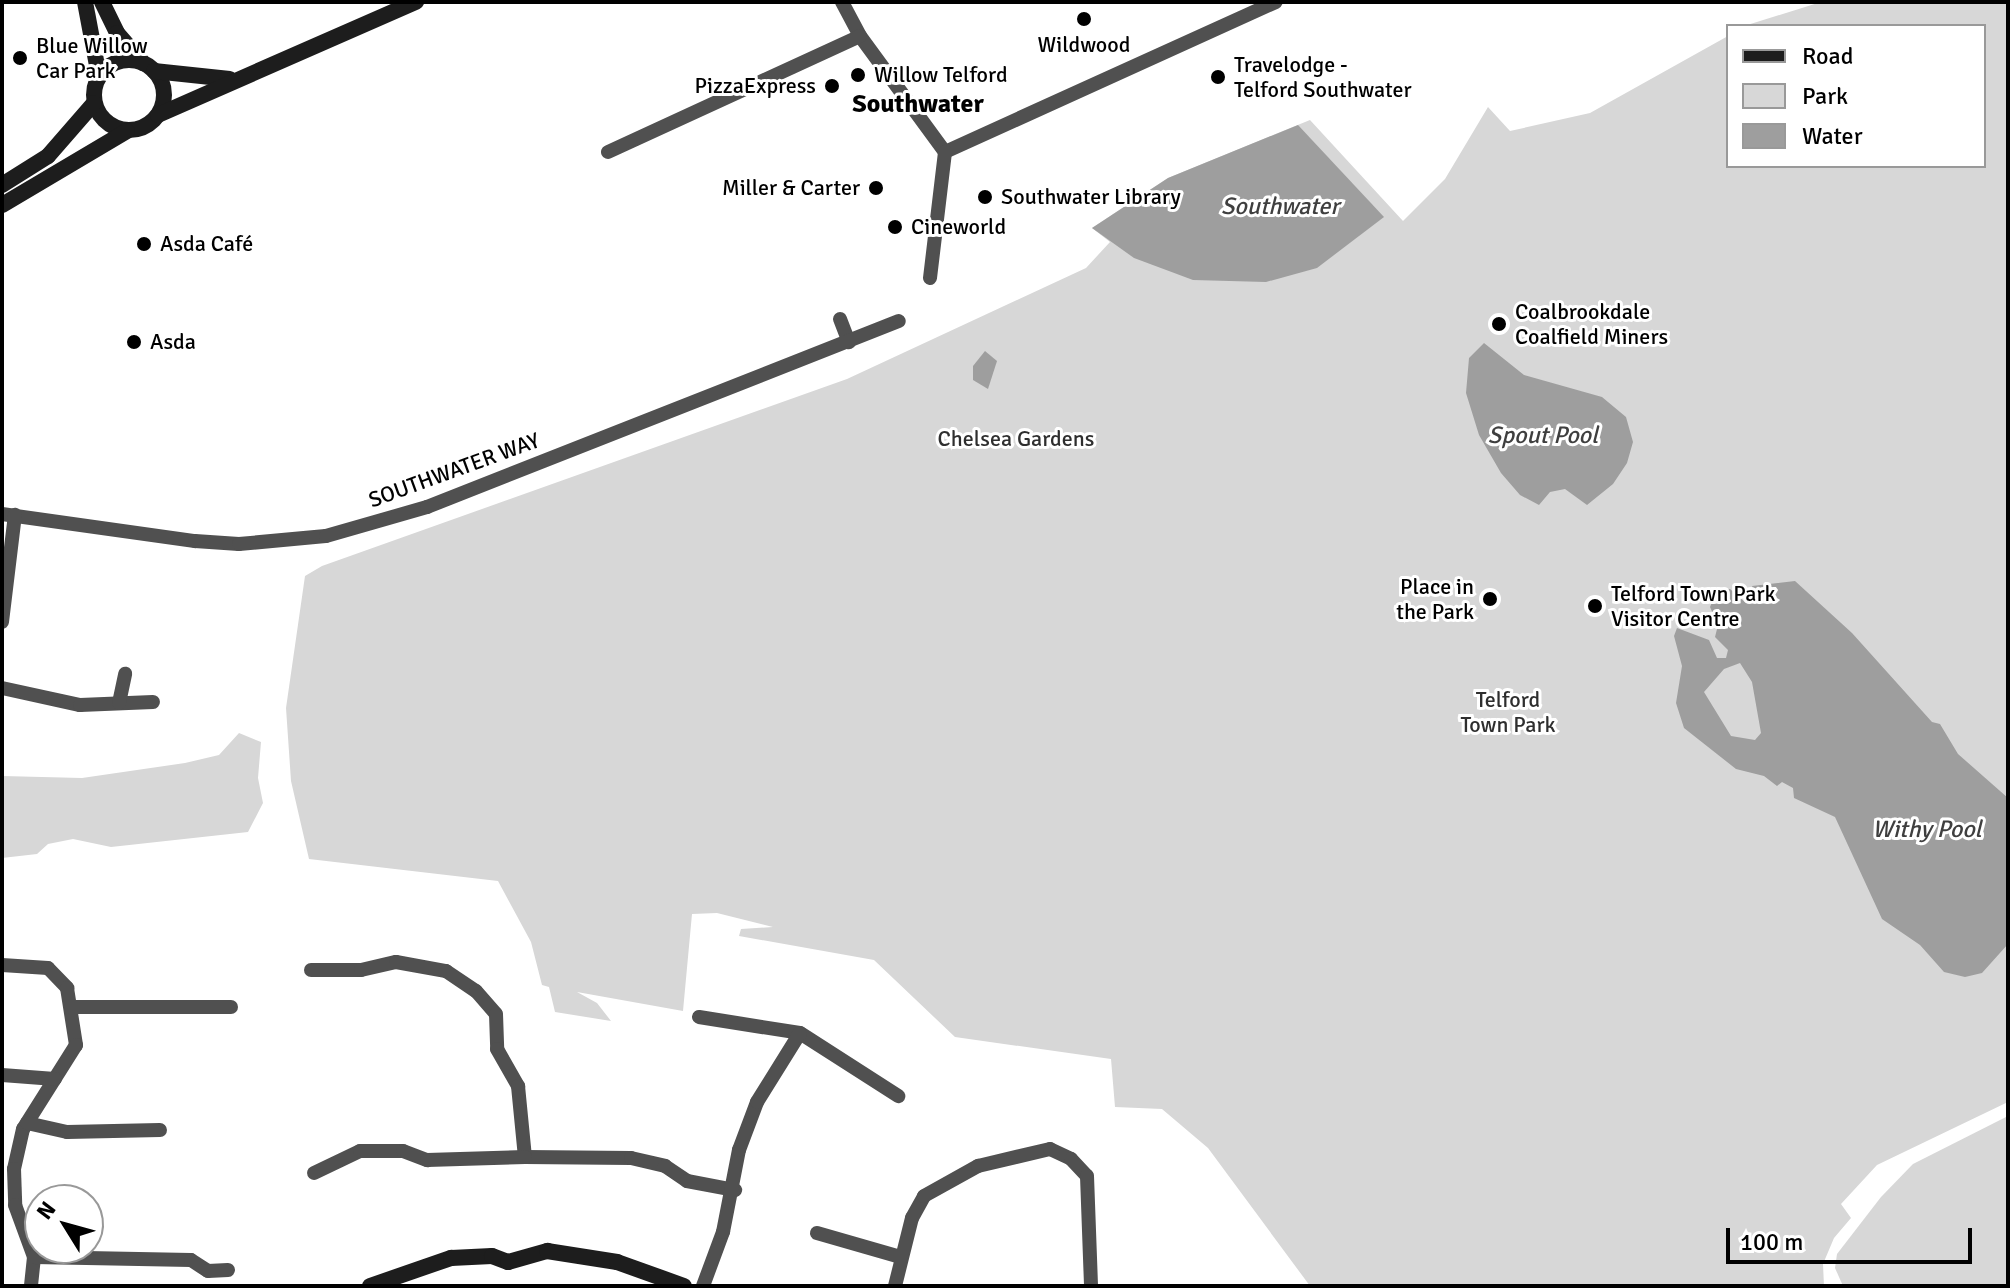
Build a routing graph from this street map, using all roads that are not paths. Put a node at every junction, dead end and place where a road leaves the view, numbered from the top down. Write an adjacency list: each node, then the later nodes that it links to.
1 (85, 2): 8 (street)
2 (102, 2): 7 (street)
3 (416, 2): 9 (street)
4 (842, 2): 6 (street)
5 (1276, 2): 14 (street)
6 (860, 36): 13 (street); 14 (street)
7 (149, 67): 8 (street); 9 (street); 11 (street)
8 (99, 76): 10 (street)
9 (236, 80): 11 (street)
10 (94, 103): 12 (street); 15 (street)
11 (158, 115): 12 (street)
12 (127, 131): 16 (street)
13 (608, 152)
14 (945, 152): 17 (street)
15 (2, 185)
16 (2, 205)
17 (930, 278)
18 (840, 319): 20 (street)
19 (899, 321): 20 (street, SOUTHWATER WAY)
20 (849, 342): 21 (street, SOUTHWATER WAY)
21 (9, 514): 22 (street)
22 (2, 622)
23 (125, 674): 26 (street)
24 (2, 688): 26 (street)
25 (153, 702): 26 (street)
26 (119, 703)
27 (2, 965): 29 (street)
28 (311, 970): 38 (street)
29 (71, 1007): 30 (street); 34 (street)
30 (231, 1007)
31 (699, 1017): 32 (street)
32 (800, 1033): 35 (street); 40 (street)
33 (2, 1075): 34 (street)
34 (55, 1079): 36 (street)
35 (898, 1096)
36 (27, 1123): 37 (street); 42 (street)
37 (160, 1130)
38 (525, 1157): 39 (street); 40 (street)
39 (314, 1173)
40 (735, 1190): 52 (street)
41 (2, 1214): 42 (street)
42 (19, 1214): 43 (street)
43 (24, 1228)
44 (817, 1233): 45 (street)
45 (900, 1257): 53 (street); 54 (street)
46 (104, 1258): 48 (street)
47 (33, 1264): 49 (street)
48 (228, 1270)
49 (31, 1286)
50 (370, 1286): 51 (street)
51 (684, 1286)
52 (703, 1286)
53 (895, 1286)
54 (1091, 1286)

